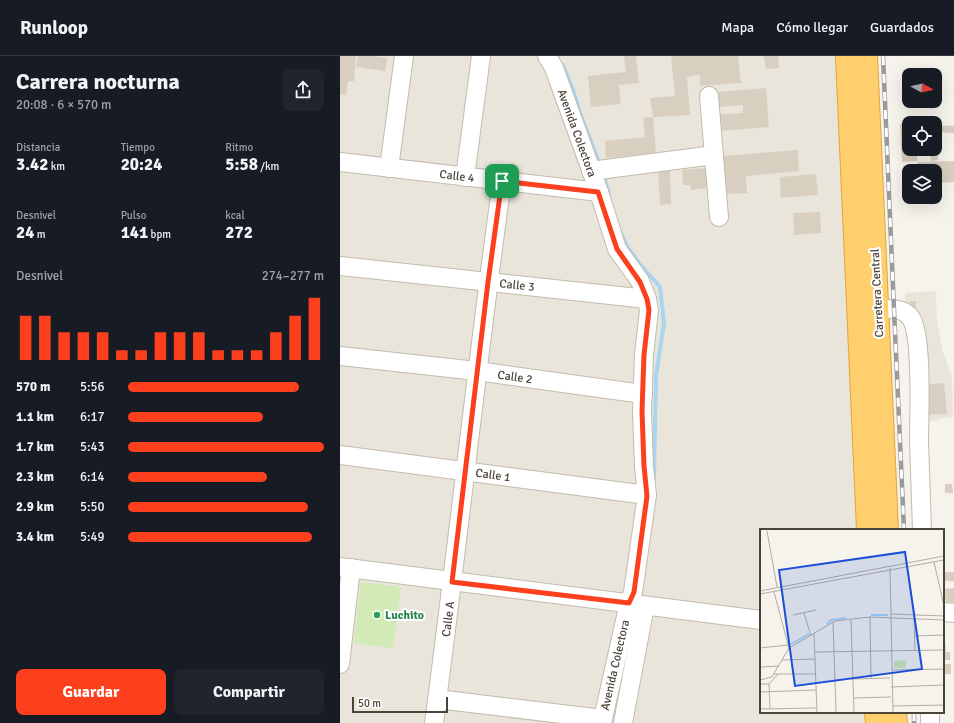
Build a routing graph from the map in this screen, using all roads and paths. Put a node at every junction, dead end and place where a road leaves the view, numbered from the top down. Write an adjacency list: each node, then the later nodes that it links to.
1 (404, 56): 9 (street)
2 (481, 56): 11 (street)
3 (547, 56): 10 (street, Avenida Colectora)
4 (847, 56): 25 (highway, Carretera Central)
5 (866, 56): 18 (highway, Carretera Central)
6 (709, 96): 7 (street)
7 (714, 155): 10 (street); 14 (street)
8 (340, 162): 9 (street, Calle 4)
9 (389, 168): 11 (street, Calle 4)
10 (591, 171): 13 (street, Avenida Colectora)
11 (465, 177): 12 (street, Calle 4)
12 (502, 181): 13 (street, Calle 4); 16 (street, Calle A)
13 (598, 192): 17 (street, Avenida Colectora)
14 (719, 217)
15 (340, 266): 16 (street, Calle 3)
16 (488, 282): 17 (street, Calle 3); 20 (street, Calle A)
17 (647, 299): 21 (street, Avenida Colectora)
18 (877, 309): 26 (highway, Carretera Central); 27 (street)
19 (340, 356): 20 (street, Calle 2)
20 (477, 371): 21 (street, Calle 2); 23 (street, Calle A)
21 (643, 394): 24 (street, Avenida Colectora)
22 (340, 455): 23 (street, Calle 1)
23 (465, 471): 24 (street, Calle 1); 29 (street, Calle A)
24 (647, 496): 30 (street, Avenida Colectora)
25 (868, 529)
26 (887, 529)
27 (922, 529)
28 (344, 564): 29 (street); 35 (street)
29 (453, 577): 30 (street); 36 (street, Calle A)
30 (636, 600): 31 (street); 34 (street); 40 (street, Avenida Colectora); 42 (street, Avenida Colectora)
31 (760, 608)
32 (944, 612): 33 (street)
33 (954, 613)
34 (760, 620)
35 (340, 664)
36 (437, 699): 39 (street); 41 (street, Calle A)
37 (876, 713): 43 (highway)
38 (895, 713): 44 (highway)
39 (515, 716): 40 (street)
40 (602, 721)
41 (434, 723)
42 (623, 723)
43 (877, 723)
44 (896, 723)

